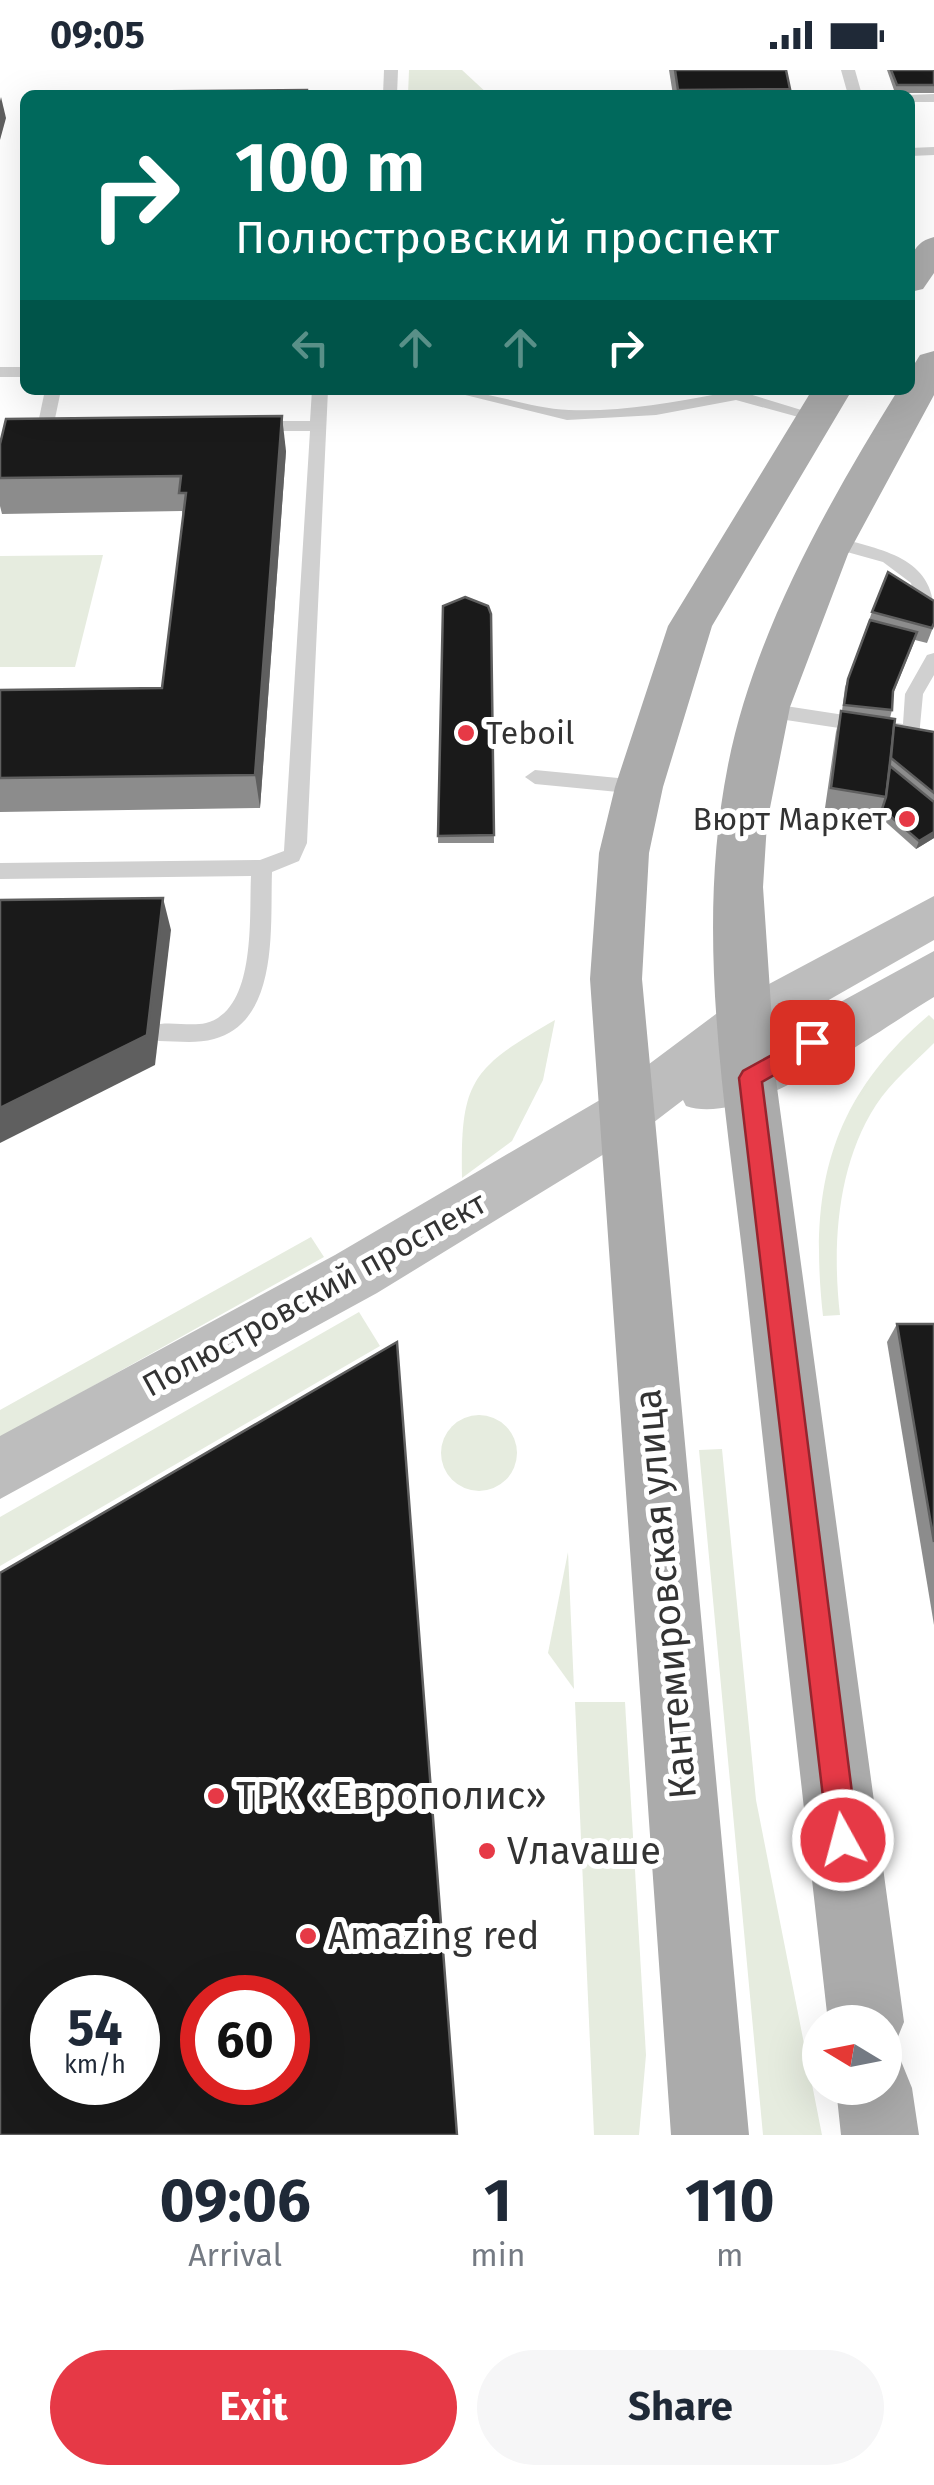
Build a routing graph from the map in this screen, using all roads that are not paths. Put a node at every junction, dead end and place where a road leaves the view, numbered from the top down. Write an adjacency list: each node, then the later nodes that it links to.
1 (934, 248): 2 (main road)
2 (915, 274)
3 (934, 363): 4 (main road)
4 (915, 393)
5 (51, 395): 14 (lane)
6 (320, 395): 13 (lane)
7 (475, 395): 8 (lane)
8 (716, 395)
9 (754, 395): 11 (lane)
10 (914, 395): 15 (main road)
11 (823, 403): 20 (main road, Кантемировская улица)
12 (240, 426): 13 (lane)
13 (319, 426): 21 (lane)
14 (64, 428)
15 (835, 543): 16 (lane); 18 (main road)
16 (934, 608)
17 (934, 659): 18 (lane)
18 (766, 710): 26 (main road)
19 (535, 776): 20 (lane)
20 (638, 787): 27 (main road, Кантемировская улица)
21 (262, 868): 22 (lane); 25 (lane)
22 (0, 871)
23 (934, 916): 26 (street, Полюстровский проспект)
24 (934, 972): 26 (street, Полюстровский проспект)
25 (159, 1032)
26 (747, 1050): 27 (street, Полюстровский проспект); 29 (main road)
27 (626, 1113): 28 (street, Полюстровский проспект); 31 (main road, Кантемировская улица)
28 (0, 1469)
29 (864, 2005)
30 (876, 2105): 32 (main road)
31 (710, 2135)
32 (880, 2135)

